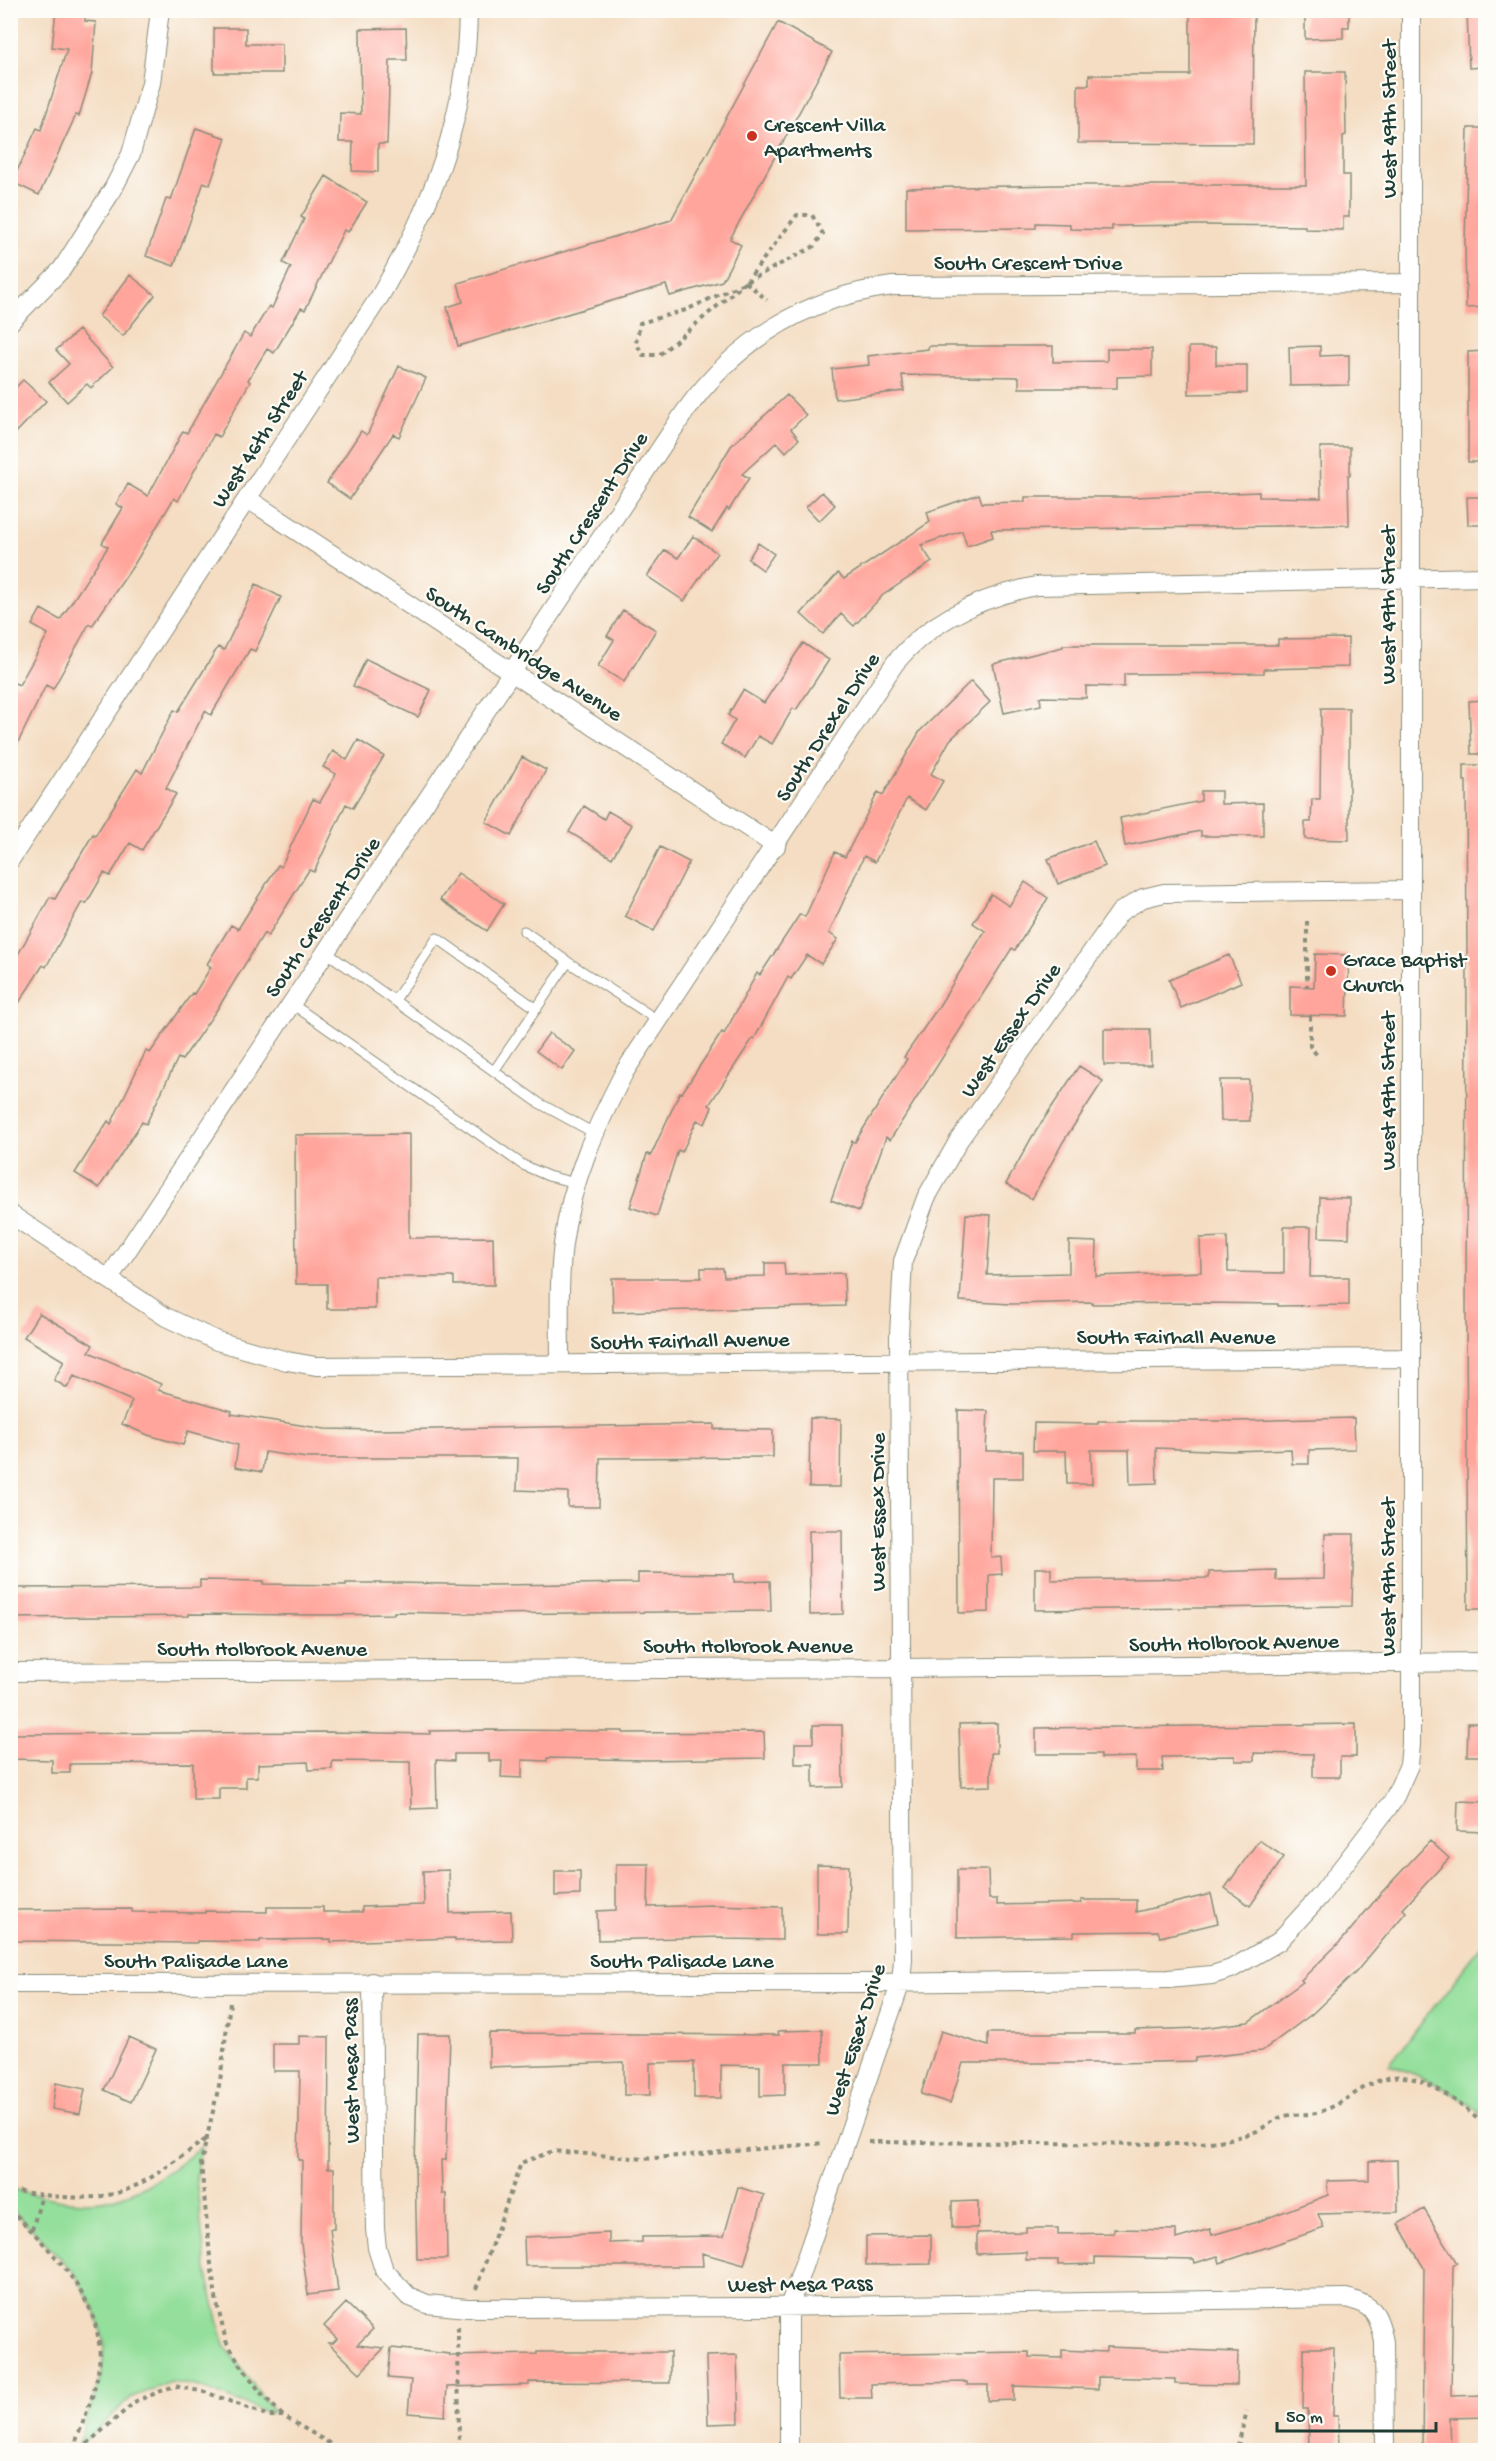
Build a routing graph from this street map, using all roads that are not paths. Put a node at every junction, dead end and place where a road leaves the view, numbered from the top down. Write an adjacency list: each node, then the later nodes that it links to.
1 (160, 10): 5 (street)
2 (468, 10): 6 (street, West 46th Street)
3 (1411, 10): 4 (street, West 49th Street)
4 (1411, 283): 7 (street, West 49th Street); 9 (street, South Crescent Drive)
5 (10, 322)
6 (248, 499): 9 (street, South Cambridge Avenue); 11 (street, West 46th Street)
7 (1410, 578): 8 (street, South Drexel Drive); 10 (street, South Drexel Drive); 12 (street, West 49th Street)
8 (1485, 578)
9 (513, 672): 10 (street, South Cambridge Avenue); 14 (street, South Crescent Drive)
10 (776, 846): 19 (street, South Drexel Drive)
11 (10, 860)
12 (1410, 890): 25 (street, West 49th Street); 26 (street, West Essex Drive)
13 (524, 931): 15 (lane)
14 (326, 952): 16 (lane); 17 (street, South Crescent Drive)
15 (568, 962): 18 (lane); 19 (lane)
16 (395, 1000): 18 (lane); 20 (lane)
17 (292, 1004): 22 (lane); 24 (street, South Crescent Drive)
18 (537, 1009): 20 (lane)
19 (659, 1021): 21 (street, South Drexel Drive)
20 (494, 1071): 21 (lane)
21 (594, 1133): 22 (street, South Drexel Drive)
22 (576, 1183): 27 (street, South Drexel Drive)
23 (10, 1214): 24 (street, South Fairhall Avenue)
24 (109, 1278): 27 (street, South Fairhall Avenue)
25 (1410, 1358): 26 (street, South Fairhall Avenue); 29 (street, West 49th Street)
26 (899, 1361): 27 (street, South Fairhall Avenue); 30 (street, West Essex Drive)
27 (560, 1364)
28 (1485, 1662): 29 (street, South Holbrook Avenue)
29 (1411, 1663): 30 (street, South Holbrook Avenue); 32 (street, West 49th Street)
30 (901, 1668): 31 (street, South Holbrook Avenue); 34 (street, West Essex Drive)
31 (10, 1672)
32 (1323, 1893): 34 (street, South Palisade Lane)
33 (372, 1982): 34 (street, South Palisade Lane); 35 (street, South Palisade Lane); 36 (street, West Mesa Pass)
34 (901, 1982): 36 (street, West Essex Drive)
35 (10, 1984)
36 (789, 2307): 37 (street, West Essex Drive); 38 (street, West Mesa Pass)
37 (789, 2451)
38 (1385, 2451)

